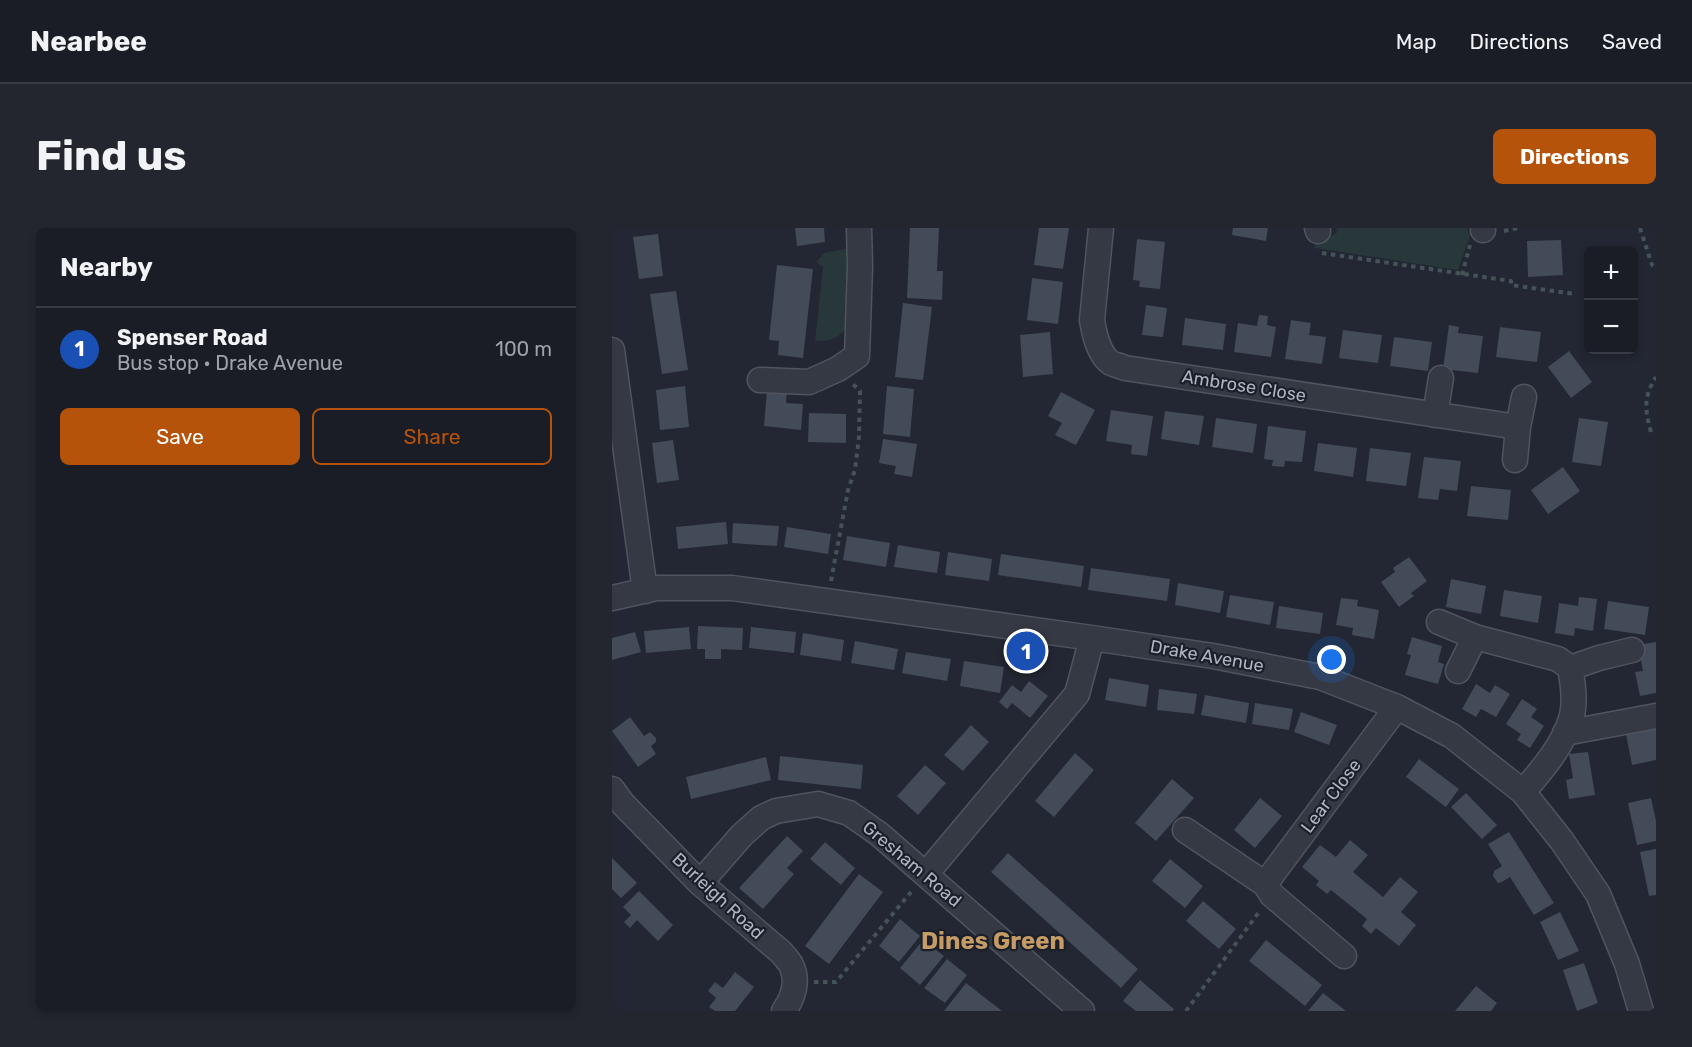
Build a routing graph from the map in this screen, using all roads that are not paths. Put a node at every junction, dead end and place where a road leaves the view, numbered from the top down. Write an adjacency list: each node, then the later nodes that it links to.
1 (859, 228): 5 (street)
2 (1101, 228): 7 (street, Ambrose Close)
3 (612, 350): 10 (street)
4 (1441, 378): 7 (street)
5 (760, 380)
6 (1524, 397): 8 (street)
7 (1435, 415): 8 (street, Ambrose Close)
8 (1518, 428): 9 (street)
9 (1515, 460)
10 (645, 591): 11 (street, Drake Avenue); 14 (street, Drake Avenue)
11 (612, 598)
12 (1439, 622): 13 (street)
13 (1475, 637): 16 (street); 17 (street)
14 (1092, 638): 18 (street, Drake Avenue); 24 (street)
15 (1632, 650): 16 (street)
16 (1570, 668): 20 (street)
17 (1458, 671)
18 (1397, 707): 22 (street, Drake Avenue); 26 (street, Lear Close)
19 (1656, 716): 20 (street)
20 (1565, 733): 22 (street)
21 (612, 789): 25 (street, Burleigh Road)
22 (1523, 792): 30 (street, Drake Avenue)
23 (1185, 830): 26 (street)
24 (926, 874): 25 (street, Gresham Road); 29 (street, Gresham Road)
25 (700, 883): 28 (street, Burleigh Road)
26 (1269, 890): 27 (street)
27 (1344, 956)
28 (784, 1011)
29 (1082, 1011)
30 (1641, 1011)

